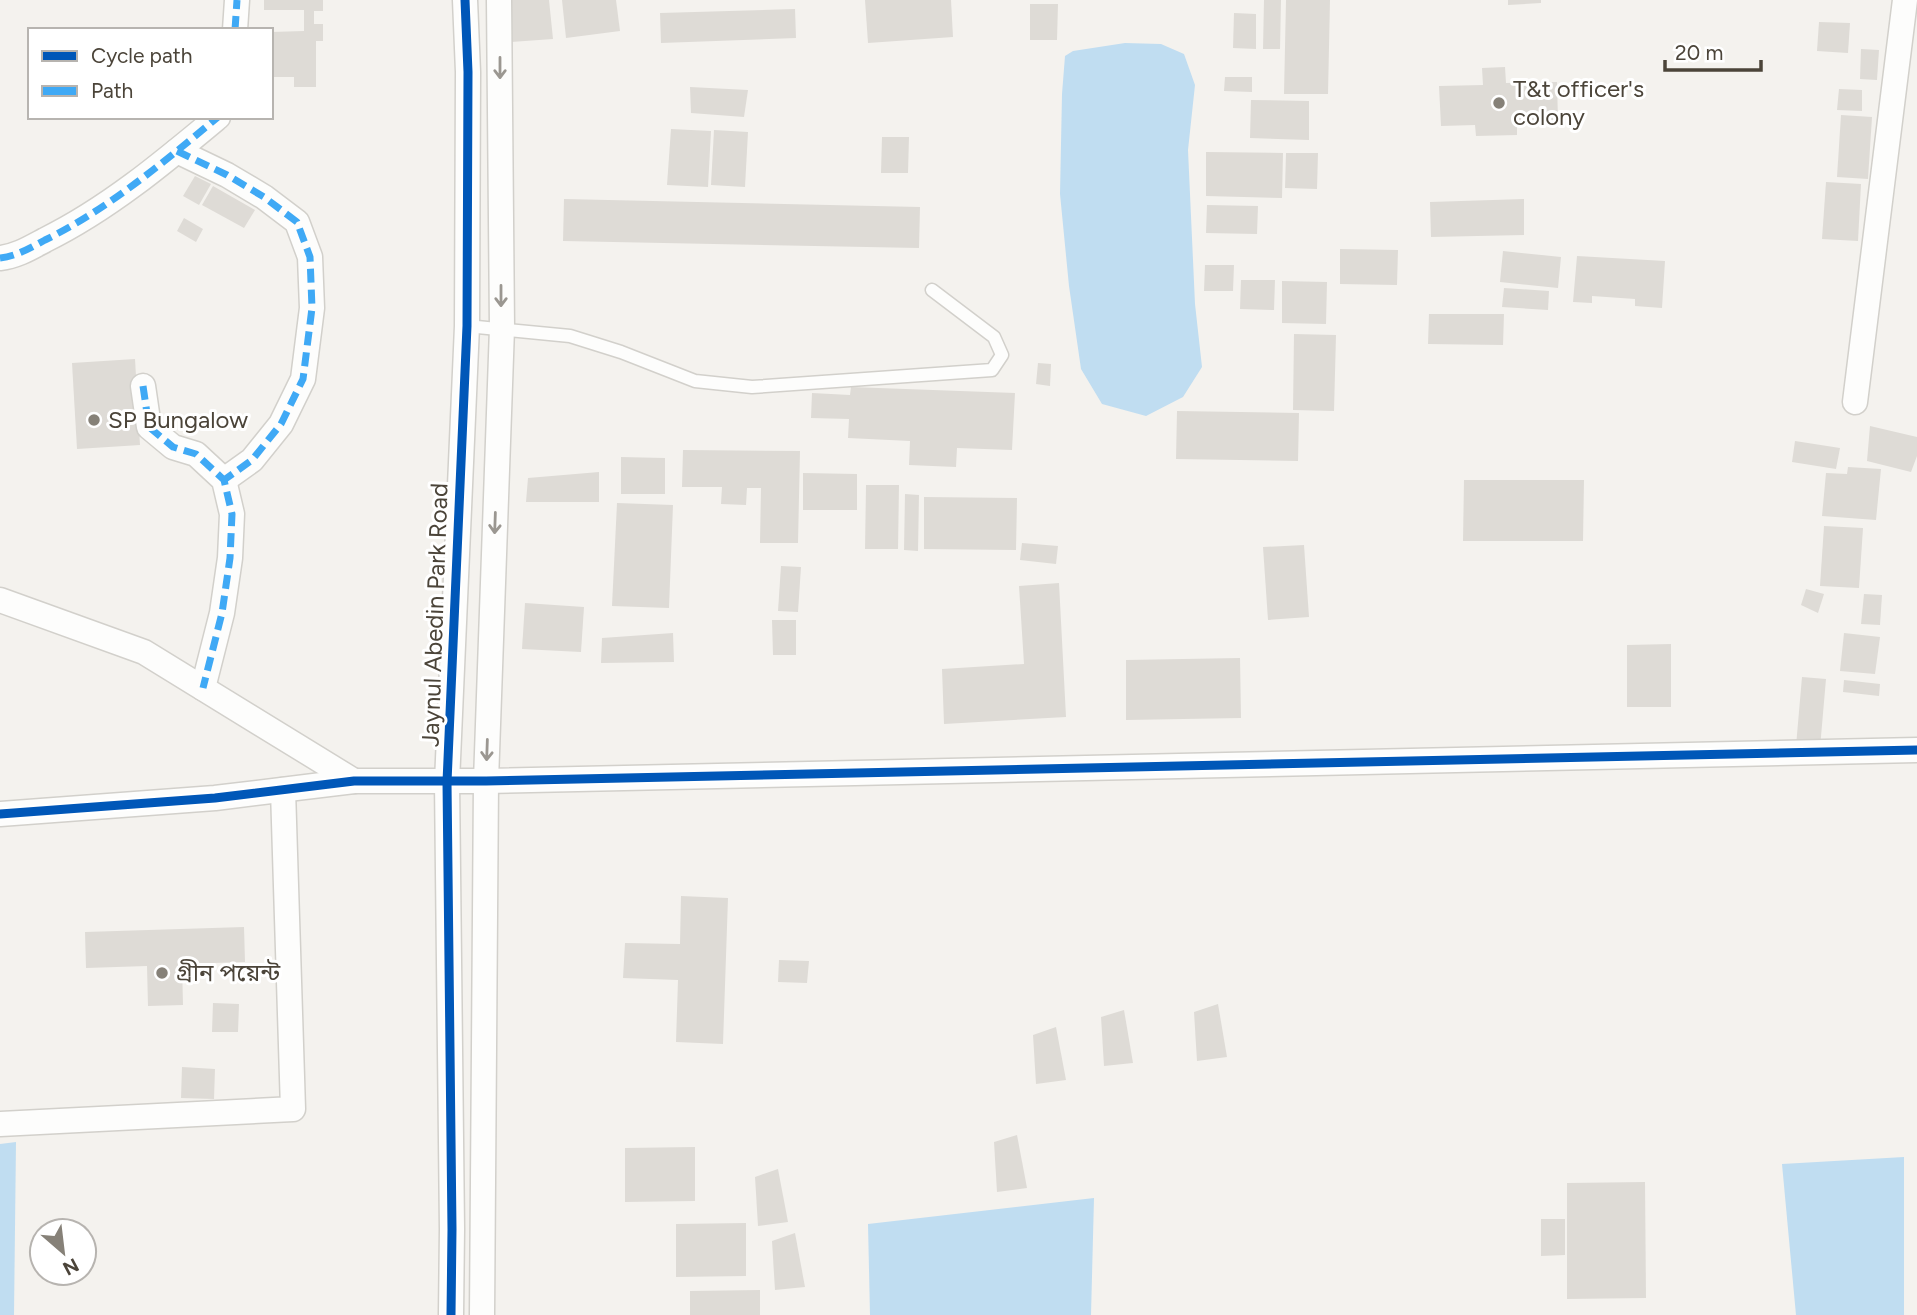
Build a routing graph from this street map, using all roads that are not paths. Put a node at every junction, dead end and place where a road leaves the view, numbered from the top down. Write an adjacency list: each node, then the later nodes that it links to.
1 (237, 0): 5 (street)
2 (465, 0): 11 (street, Jaynul Abedin Park Road)
3 (499, 0): 12 (street, one-way to 12)
4 (1905, 0): 6 (street)
5 (235, 28)
6 (1908, 45): 14 (street)
7 (216, 119): 8 (street)
8 (177, 151): 9 (street); 15 (street)
9 (0, 258)
10 (932, 290): 12 (lane)
11 (467, 326): 12 (lane); 21 (street, Jaynul Abedin Park Road)
12 (502, 328): 20 (street, one-way to 20)
13 (143, 386): 15 (street)
14 (1855, 402)
15 (224, 480): 17 (street)
16 (0, 600): 17 (street)
17 (203, 688): 19 (street)
18 (1916, 747): 20 (street)
19 (354, 781): 21 (street); 22 (street)
20 (486, 781): 21 (street); 25 (street)
21 (447, 782): 26 (street, Jaynul Abedin Park Road)
22 (283, 790): 23 (street); 24 (street)
23 (0, 814)
24 (0, 1124)
25 (483, 1228): 26 (street); 28 (street)
26 (452, 1229): 27 (street, Jaynul Abedin Park Road)
27 (451, 1315)
28 (482, 1315)

